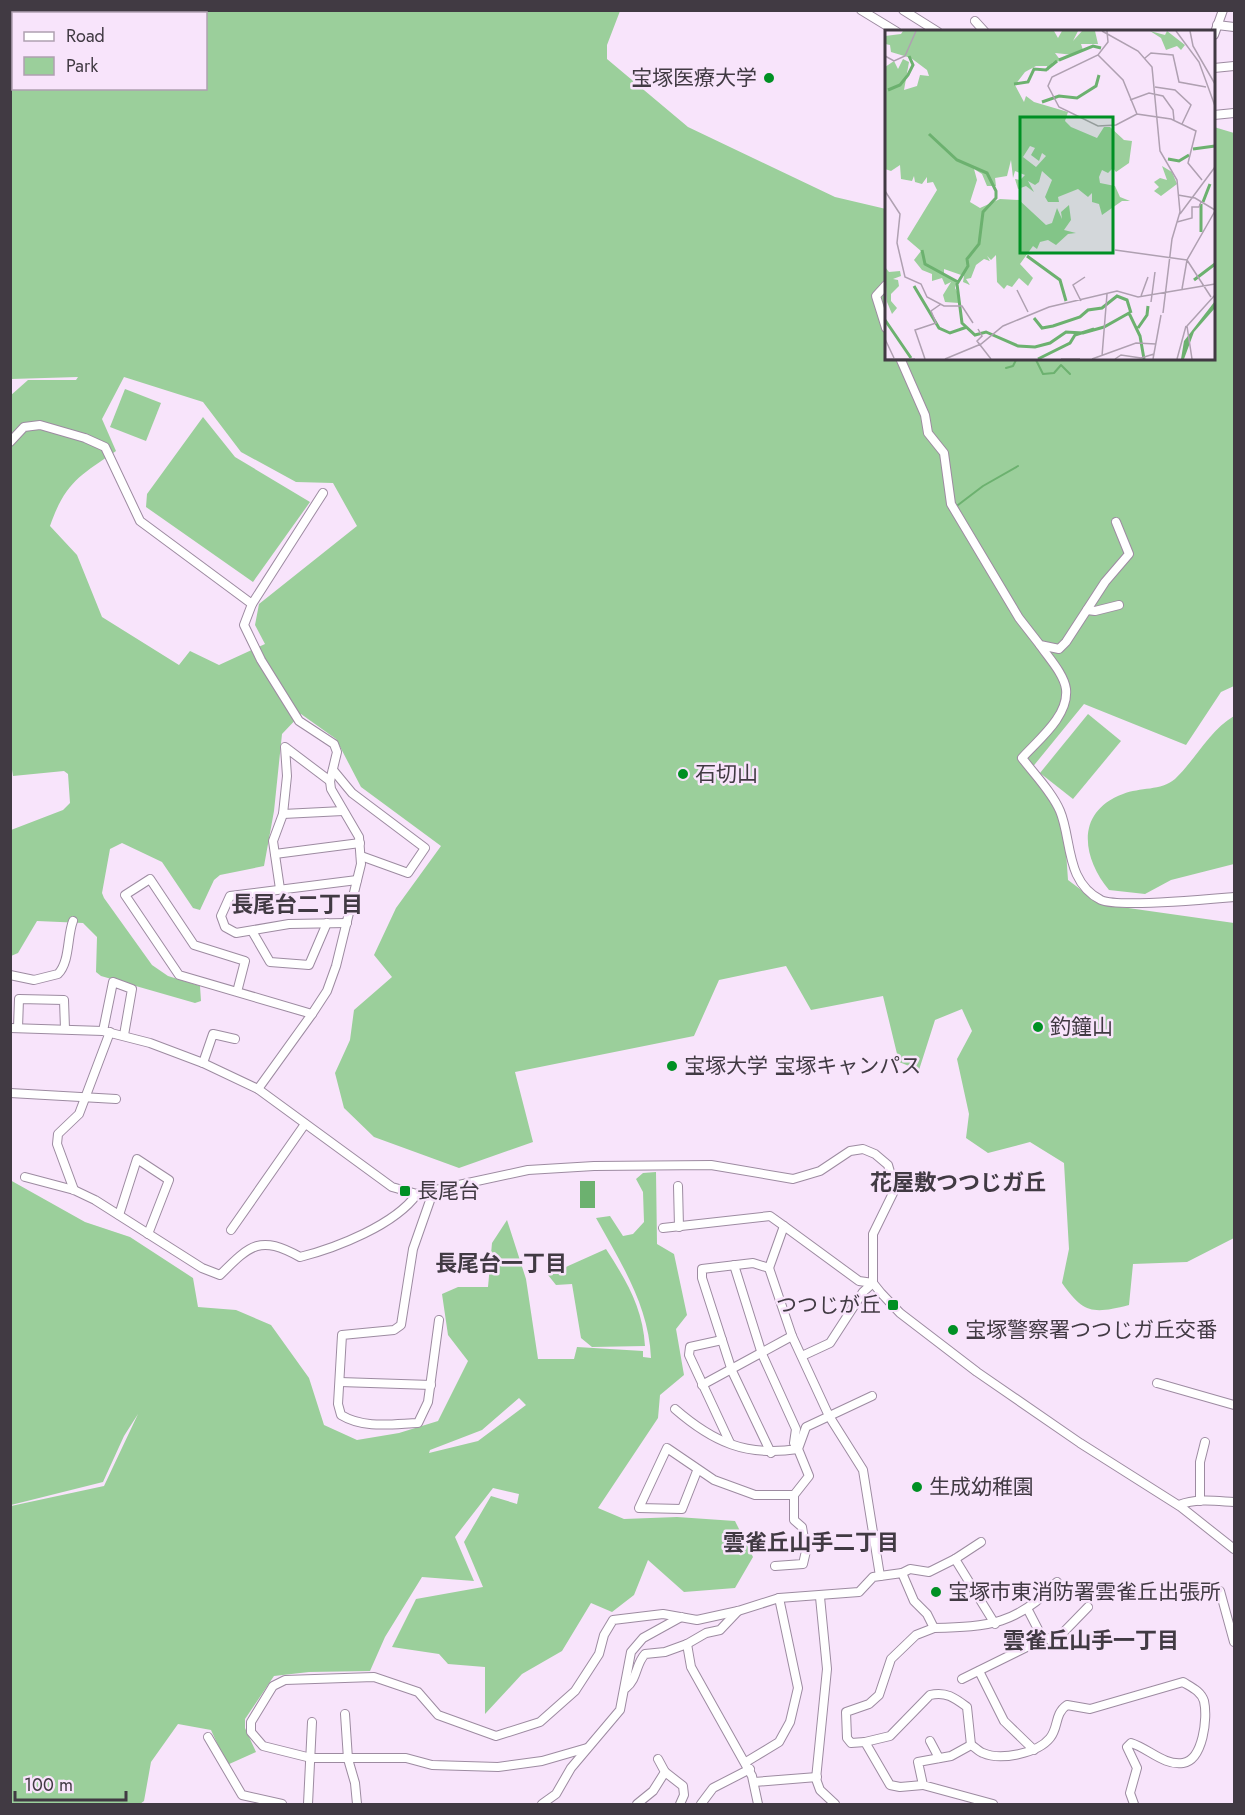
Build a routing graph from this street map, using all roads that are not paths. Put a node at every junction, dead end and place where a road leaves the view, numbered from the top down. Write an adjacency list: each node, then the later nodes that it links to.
1 (903, 10): 8 (street)
2 (1223, 10): 5 (street)
3 (862, 11): 7 (street)
4 (975, 21): 9 (street)
5 (1217, 25): 6 (street); 10 (street)
6 (1234, 27)
7 (894, 30)
8 (935, 30)
9 (983, 30)
10 (1215, 31)
11 (1234, 66): 12 (street)
12 (1215, 69)
13 (1234, 113): 14 (street)
14 (1215, 115)
15 (885, 286): 16 (street)
16 (885, 325)
17 (901, 360): 24 (street)
18 (10, 442): 21 (street)
19 (323, 493): 21 (street)
20 (1116, 522): 23 (street)
21 (252, 604): 25 (street)
22 (1119, 605): 23 (street)
23 (1087, 610): 24 (street)
24 (1040, 645): 34 (street)
25 (333, 770): 26 (street); 31 (street)
26 (330, 781): 27 (street); 28 (street)
27 (343, 811): 28 (street); 29 (street)
28 (283, 814): 30 (street)
29 (360, 843): 30 (street); 31 (street)
30 (275, 854): 33 (street)
31 (361, 856): 32 (street)
32 (357, 880): 33 (street); 37 (street)
33 (280, 889): 38 (street)
34 (1234, 897)
35 (73, 921): 39 (street)
36 (327, 923): 37 (street); 38 (street); 38 (street)
37 (347, 923): 41 (street)
38 (252, 931)
39 (10, 975)
40 (237, 992): 40 (street); 41 (street)
41 (312, 1014): 48 (street)
42 (14, 1028): 43 (street); 43 (street)
43 (65, 1029): 44 (street)
44 (106, 1031): 45 (street); 45 (street); 50 (street)
45 (124, 1035): 47 (street)
46 (235, 1039): 47 (street)
47 (203, 1063): 48 (street)
48 (258, 1089): 52 (street)
49 (10, 1093): 50 (street)
50 (86, 1096): 51 (street); 55 (street)
51 (116, 1099)
52 (305, 1124): 57 (street); 62 (street)
53 (25, 1177): 55 (street)
54 (678, 1186): 60 (street)
55 (74, 1190): 58 (street)
56 (433, 1192): 57 (street); 66 (street); 73 (street)
57 (417, 1194): 63 (street)
58 (119, 1215): 63 (street); 63 (street)
59 (784, 1226): 60 (street); 65 (street); 66 (street)
60 (680, 1227): 61 (street)
61 (663, 1228)
62 (231, 1230)
63 (148, 1234)
64 (734, 1265): 65 (street); 69 (street); 70 (street)
65 (769, 1268): 68 (street)
66 (873, 1283): 71 (street); 89 (street)
67 (439, 1320): 75 (street)
68 (792, 1336): 70 (street); 71 (street)
69 (722, 1340): 72 (street); 76 (street)
70 (762, 1354): 72 (street); 83 (street)
71 (802, 1356): 80 (street)
72 (732, 1371): 76 (street); 84 (street)
73 (340, 1382): 75 (street); 75 (street)
74 (1157, 1383): 78 (street)
75 (431, 1385)
76 (702, 1385): 82 (street)
77 (872, 1396): 80 (street)
78 (1234, 1405)
79 (675, 1409): 82 (street)
80 (829, 1416): 83 (street); 95 (street)
81 (1204, 1442): 87 (street)
82 (730, 1443): 84 (street)
83 (798, 1449): 84 (street); 86 (street)
84 (771, 1453)
85 (697, 1471): 85 (street); 86 (street)
86 (794, 1495): 93 (street)
87 (1200, 1501): 88 (street); 89 (street)
88 (1234, 1502)
89 (1179, 1506): 91 (street)
90 (981, 1542): 92 (street)
91 (1234, 1549)
92 (955, 1558): 94 (street); 104 (street)
93 (775, 1566)
94 (902, 1573): 95 (street); 105 (street)
95 (880, 1576): 98 (street)
96 (1057, 1582): 101 (street)
97 (1220, 1591): 107 (street)
98 (820, 1597): 99 (street); 126 (street)
99 (779, 1598): 102 (street); 124 (street)
100 (1088, 1606): 106 (street)
101 (1028, 1610): 104 (street); 106 (street)
102 (738, 1611): 103 (street); 108 (street)
103 (681, 1617): 111 (street); 120 (street)
104 (995, 1624): 105 (street)
105 (934, 1628): 116 (street)
106 (1043, 1640): 109 (street)
107 (1234, 1642)
108 (687, 1644): 111 (street); 124 (street)
109 (979, 1671): 110 (street); 119 (street)
110 (962, 1679)
111 (625, 1689): 118 (street)
112 (345, 1714): 122 (street)
113 (312, 1722): 120 (street)
114 (208, 1737): 129 (street)
115 (930, 1741): 121 (street)
116 (866, 1742): 117 (street); 128 (street)
117 (971, 1745): 119 (street); 121 (street)
118 (587, 1748): 122 (street); 132 (street)
119 (1034, 1750): 139 (street)
120 (311, 1758): 122 (street); 130 (street)
121 (939, 1758): 128 (street)
122 (348, 1759): 131 (street)
123 (658, 1760): 125 (street)
124 (748, 1766): 127 (street); 135 (street)
125 (665, 1772): 133 (street); 134 (street)
126 (817, 1778): 127 (street); 137 (street)
127 (754, 1782): 136 (street)
128 (923, 1785): 138 (street)
129 (282, 1804)
130 (308, 1804)
131 (357, 1804)
132 (542, 1804)
133 (637, 1804)
134 (680, 1804)
135 (701, 1804)
136 (758, 1804)
137 (835, 1804)
138 (993, 1804)
139 (1134, 1804)

